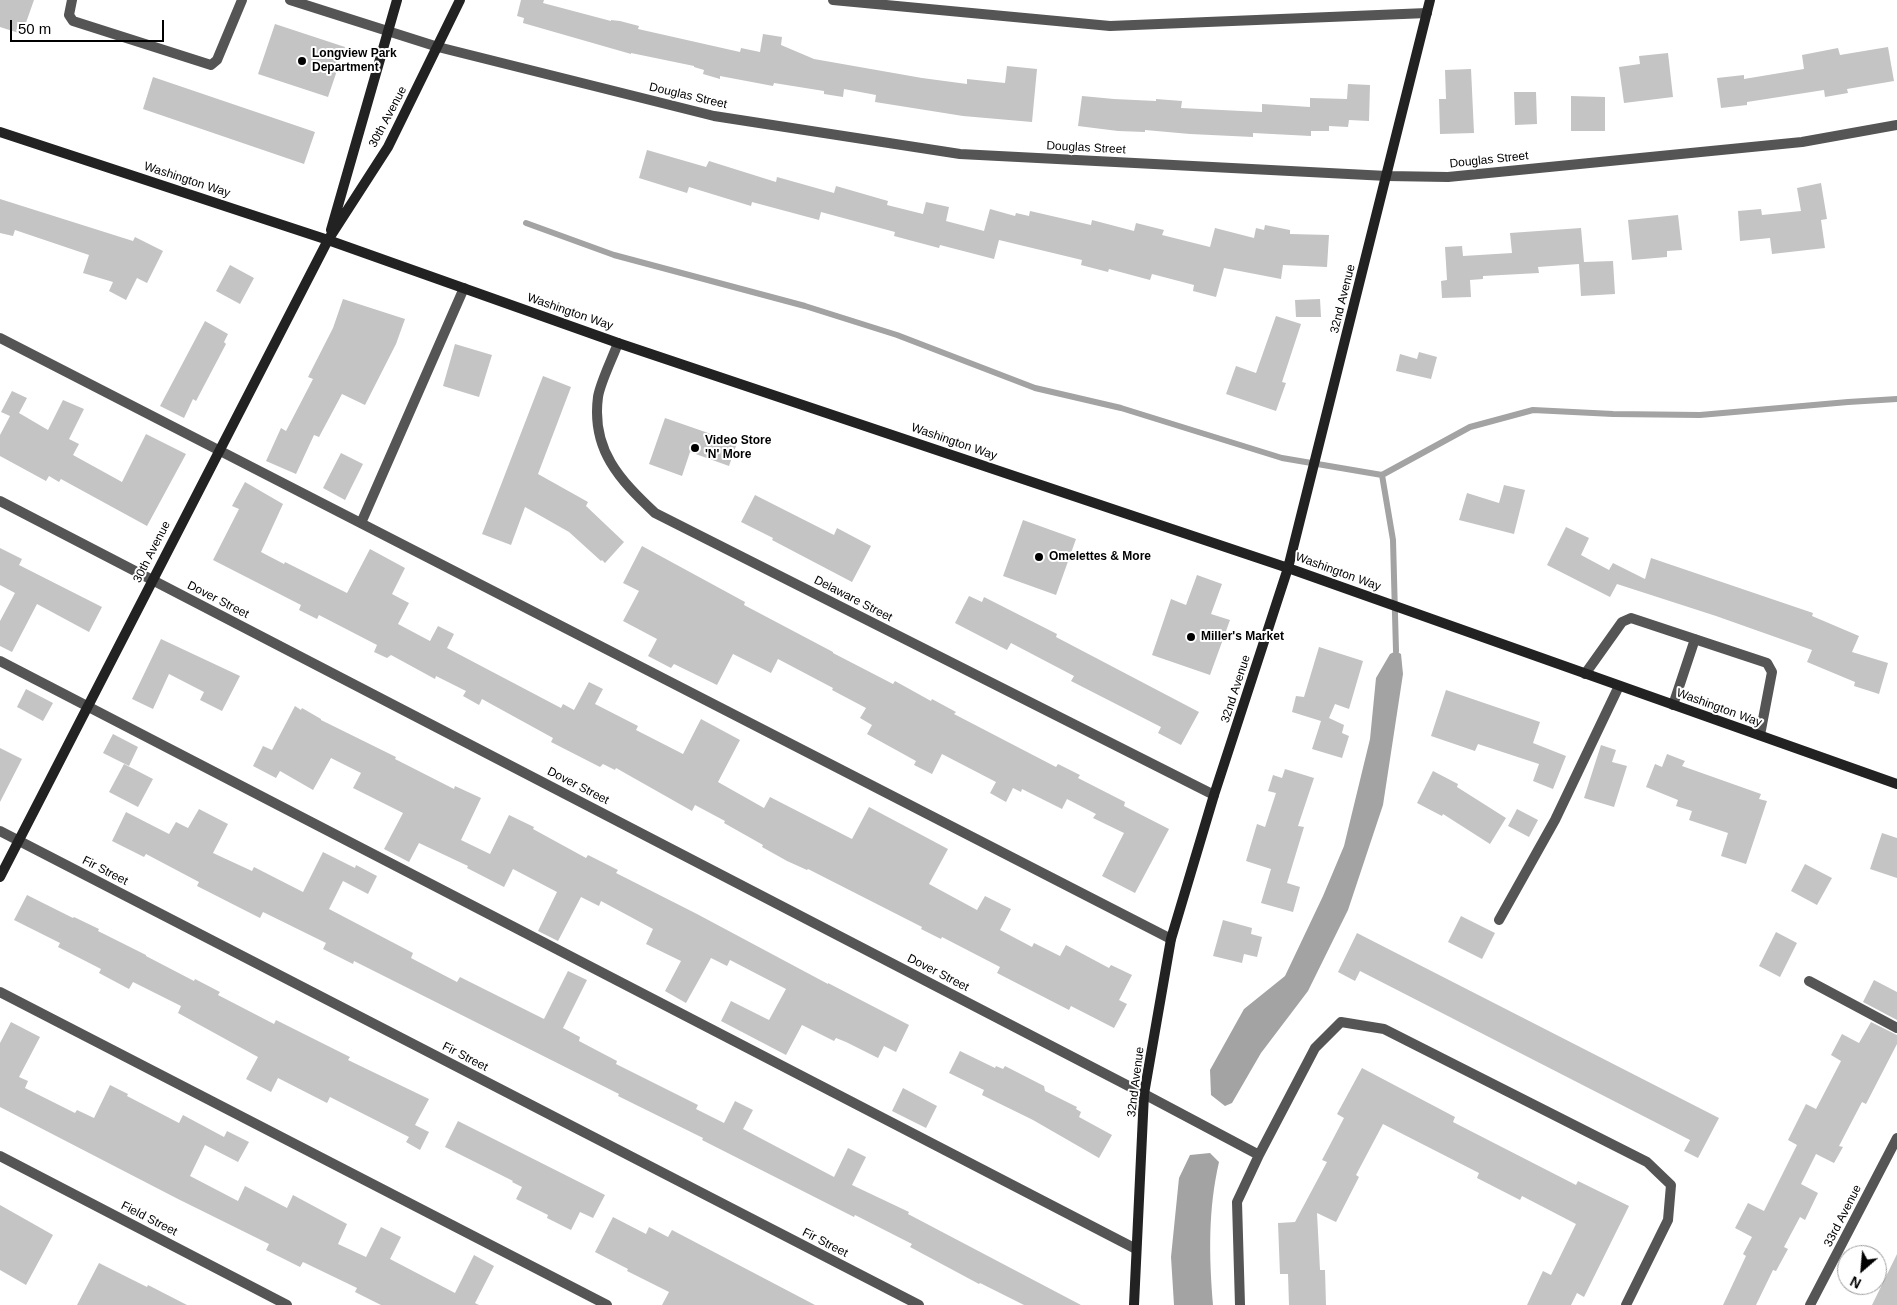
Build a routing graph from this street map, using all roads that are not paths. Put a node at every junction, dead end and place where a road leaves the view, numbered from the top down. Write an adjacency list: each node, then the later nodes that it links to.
1 (72, 0): 2 (street)
2 (242, 0)
3 (290, 0): 9 (street, Douglas Street)
4 (396, 0): 9 (street, 30th Avenue)
5 (460, 0): 10 (street, 30th Avenue)
6 (833, 0): 8 (street)
7 (1430, 0): 8 (street, 32nd Avenue)
8 (1427, 13): 13 (street, 32nd Avenue)
9 (388, 31): 10 (street, Douglas Street); 14 (street, 30th Avenue)
10 (438, 47): 13 (street, Douglas Street); 14 (street, 30th Avenue)
11 (1897, 126): 13 (street, Douglas Street)
12 (0, 132): 14 (street, Washington Way)
13 (1388, 176): 21 (street, 32nd Avenue)
14 (328, 240): 15 (street, Washington Way); 18 (street, 30th Avenue)
15 (464, 288): 17 (street, Washington Way); 20 (street)
16 (0, 338): 18 (street)
17 (618, 343): 21 (street, Washington Way); 31 (street, Delaware Street)
18 (219, 451): 20 (street); 22 (street, 30th Avenue)
19 (0, 501): 22 (street, Dover Street)
20 (361, 524): 36 (street)
21 (1288, 568): 25 (street, Washington Way); 31 (street, 32nd Avenue)
22 (152, 579): 28 (street, 30th Avenue); 40 (street, Dover Street)
23 (1695, 639): 25 (street); 27 (street); 29 (street)
24 (0, 661): 28 (street)
25 (1585, 674): 26 (street, Washington Way)
26 (1619, 686): 27 (street, Washington Way); 35 (street)
27 (1674, 705): 29 (street, Washington Way)
28 (88, 707): 33 (street, 30th Avenue); 44 (street)
29 (1760, 736): 30 (street, Washington Way)
30 (1897, 784)
31 (1214, 794): 36 (street, 32nd Avenue)
32 (0, 831): 33 (street, Fir Street)
33 (19, 841): 34 (street, 30th Avenue); 47 (street, Fir Street)
34 (0, 877)
35 (1499, 920)
36 (1171, 939): 40 (street, 32nd Avenue)
37 (1809, 981): 39 (street)
38 (0, 992): 46 (street)
39 (1897, 1028)
40 (1144, 1094): 42 (street, Dover Street); 44 (street, 32nd Avenue)
41 (1897, 1138): 51 (street, 33rd Avenue)
42 (1259, 1155): 49 (street); 50 (street)
43 (0, 1156): 45 (street, Field Street)
44 (1136, 1249): 48 (street, 32nd Avenue)
45 (288, 1305)
46 (607, 1305)
47 (919, 1305)
48 (1134, 1305)
49 (1240, 1305)
50 (1626, 1305)
51 (1810, 1305)

